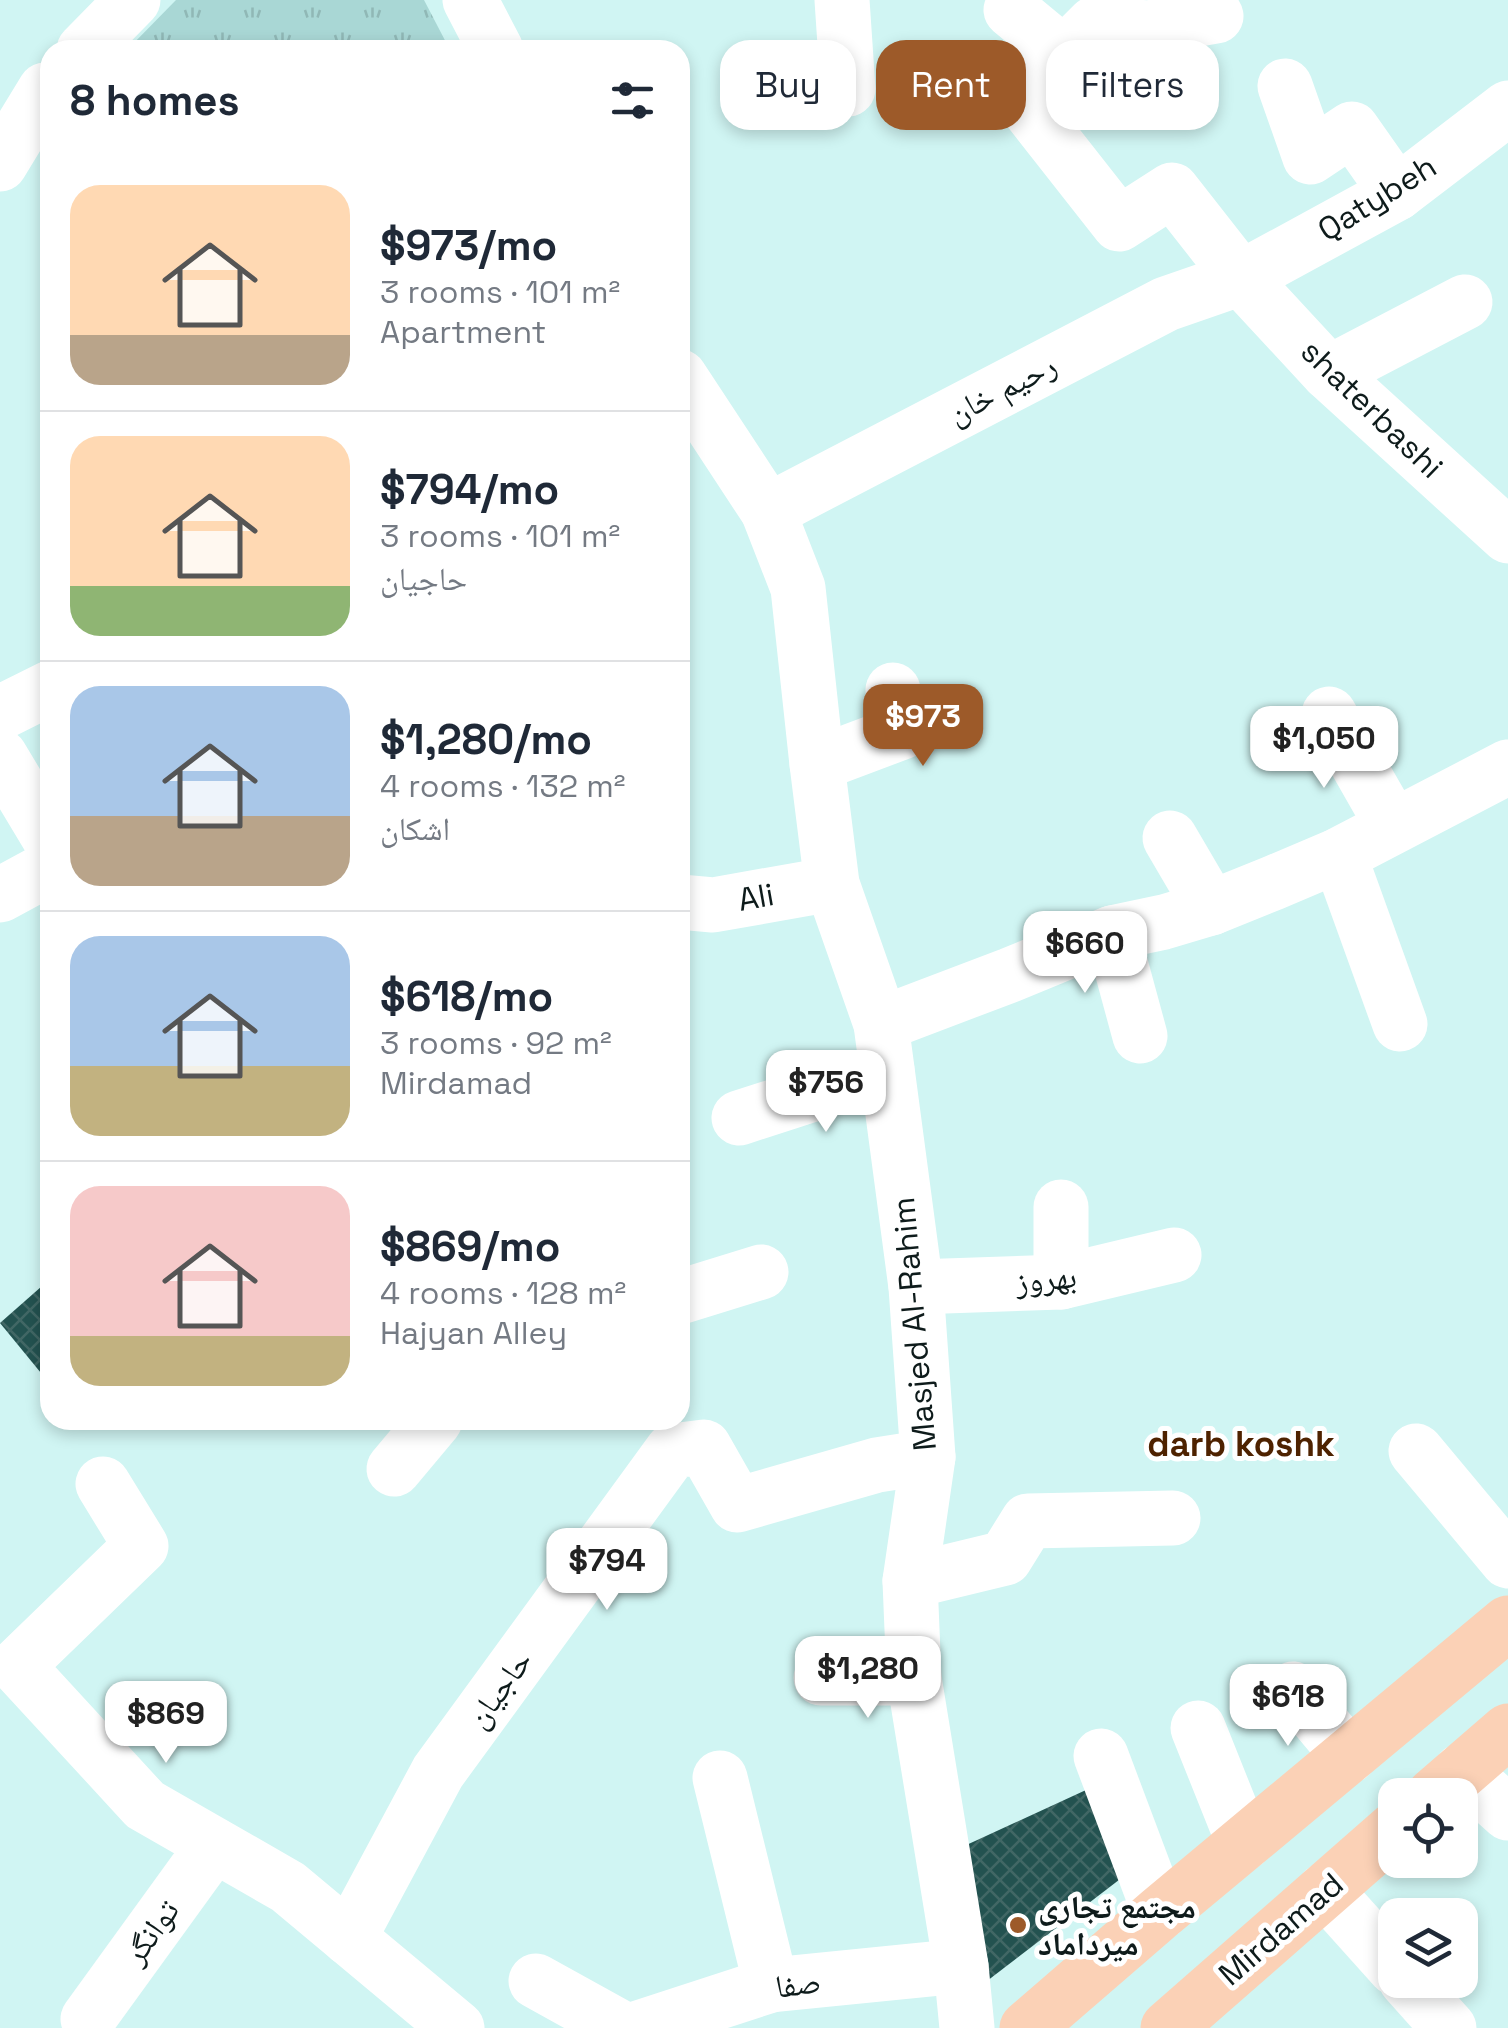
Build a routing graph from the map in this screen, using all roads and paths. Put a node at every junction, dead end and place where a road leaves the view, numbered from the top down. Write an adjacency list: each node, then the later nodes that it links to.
1 (133, 0): 6 (street)
2 (470, 0): 7 (street)
3 (842, 0): 8 (street)
4 (1011, 10): 9 (street)
5 (1216, 16): 10 (street)
6 (94, 40)
7 (491, 40)
8 (845, 40)
9 (1047, 40)
10 (1078, 40)
11 (1046, 72): 19 (street, shaterbashi)
12 (1285, 86): 18 (street)
13 (40, 95): 16 (street)
14 (40, 100): 17 (street)
15 (1508, 108): 18 (street, Qatybeh)
16 (0, 136)
17 (0, 164)
18 (1397, 192): 19 (street, Qatybeh)
19 (1240, 278): 21 (street, shaterbashi); 23 (street, رحیم خان)
20 (1465, 302): 21 (street)
21 (1329, 372): 24 (street, shaterbashi)
22 (690, 391): 23 (street, Masjed Al-Rahim)
23 (768, 511): 28 (street, Masjed Al-Rahim)
24 (1508, 535)
25 (894, 690): 28 (street)
26 (1328, 714): 31 (street)
27 (0, 756): 30 (street)
28 (817, 764): 35 (street, Masjed Al-Rahim)
29 (1508, 766): 31 (street)
30 (40, 823)
31 (1392, 826): 33 (street)
32 (1170, 838): 38 (street)
33 (1339, 855): 38 (street); 40 (street)
34 (40, 873): 36 (street)
35 (832, 884): 37 (street, Ali); 42 (street, Masjed Al-Rahim)
36 (0, 895)
37 (690, 903)
38 (1211, 908): 39 (street)
39 (1112, 933): 41 (street); 42 (street)
40 (1400, 1024)
41 (1140, 1036)
42 (884, 1047): 43 (street); 48 (street, Masjed Al-Rahim)
43 (739, 1118)
44 (1061, 1207): 47 (street)
45 (1174, 1255): 47 (street, بهروز)
46 (761, 1272): 49 (street)
47 (1062, 1282): 48 (street, بهروز)
48 (916, 1287): 52 (street, Masjed Al-Rahim)
49 (690, 1294)
50 (669, 1436): 52 (street, حاجیان); 74 (street, حاجیان)
51 (1416, 1451): 55 (street)
52 (928, 1458): 56 (street, Masjed Al-Rahim)
53 (103, 1484): 71 (street)
54 (1173, 1518): 56 (street)
55 (1508, 1561)
56 (910, 1582): 59 (street, Masjed Al-Rahim)
57 (1508, 1623): 64 (main road)
58 (821, 1678): 59 (street)
59 (914, 1678): 76 (street, Masjed Al-Rahim)
60 (1293, 1688): 64 (street)
61 (1198, 1728): 69 (street)
62 (1508, 1732): 66 (main road)
63 (1102, 1756): 73 (street)
64 (1349, 1756): 69 (main road)
65 (720, 1778): 78 (street)
66 (1454, 1778)
67 (1478, 1798): 68 (street)
68 (1508, 1813)
69 (1244, 1844): 73 (main road)
70 (1378, 1844): 72 (main road, Mirdamad)
71 (214, 1845): 74 (street); 80 (street, توانگر)
72 (1326, 1890): 75 (street); 86 (main road, Mirdamad)
73 (1160, 1913): 85 (main road)
74 (349, 1938): 81 (street)
75 (1378, 1949)
76 (961, 1966): 78 (street, صفا); 84 (street, Masjed Al-Rahim)
77 (536, 1981): 82 (street)
78 (771, 1985): 83 (street, صفا)
79 (1422, 1998): 87 (street)
80 (88, 2019)
81 (457, 2028)
82 (621, 2028)
83 (640, 2028)
84 (967, 2028)
85 (1026, 2028)
86 (1168, 2028)
87 (1449, 2028)

